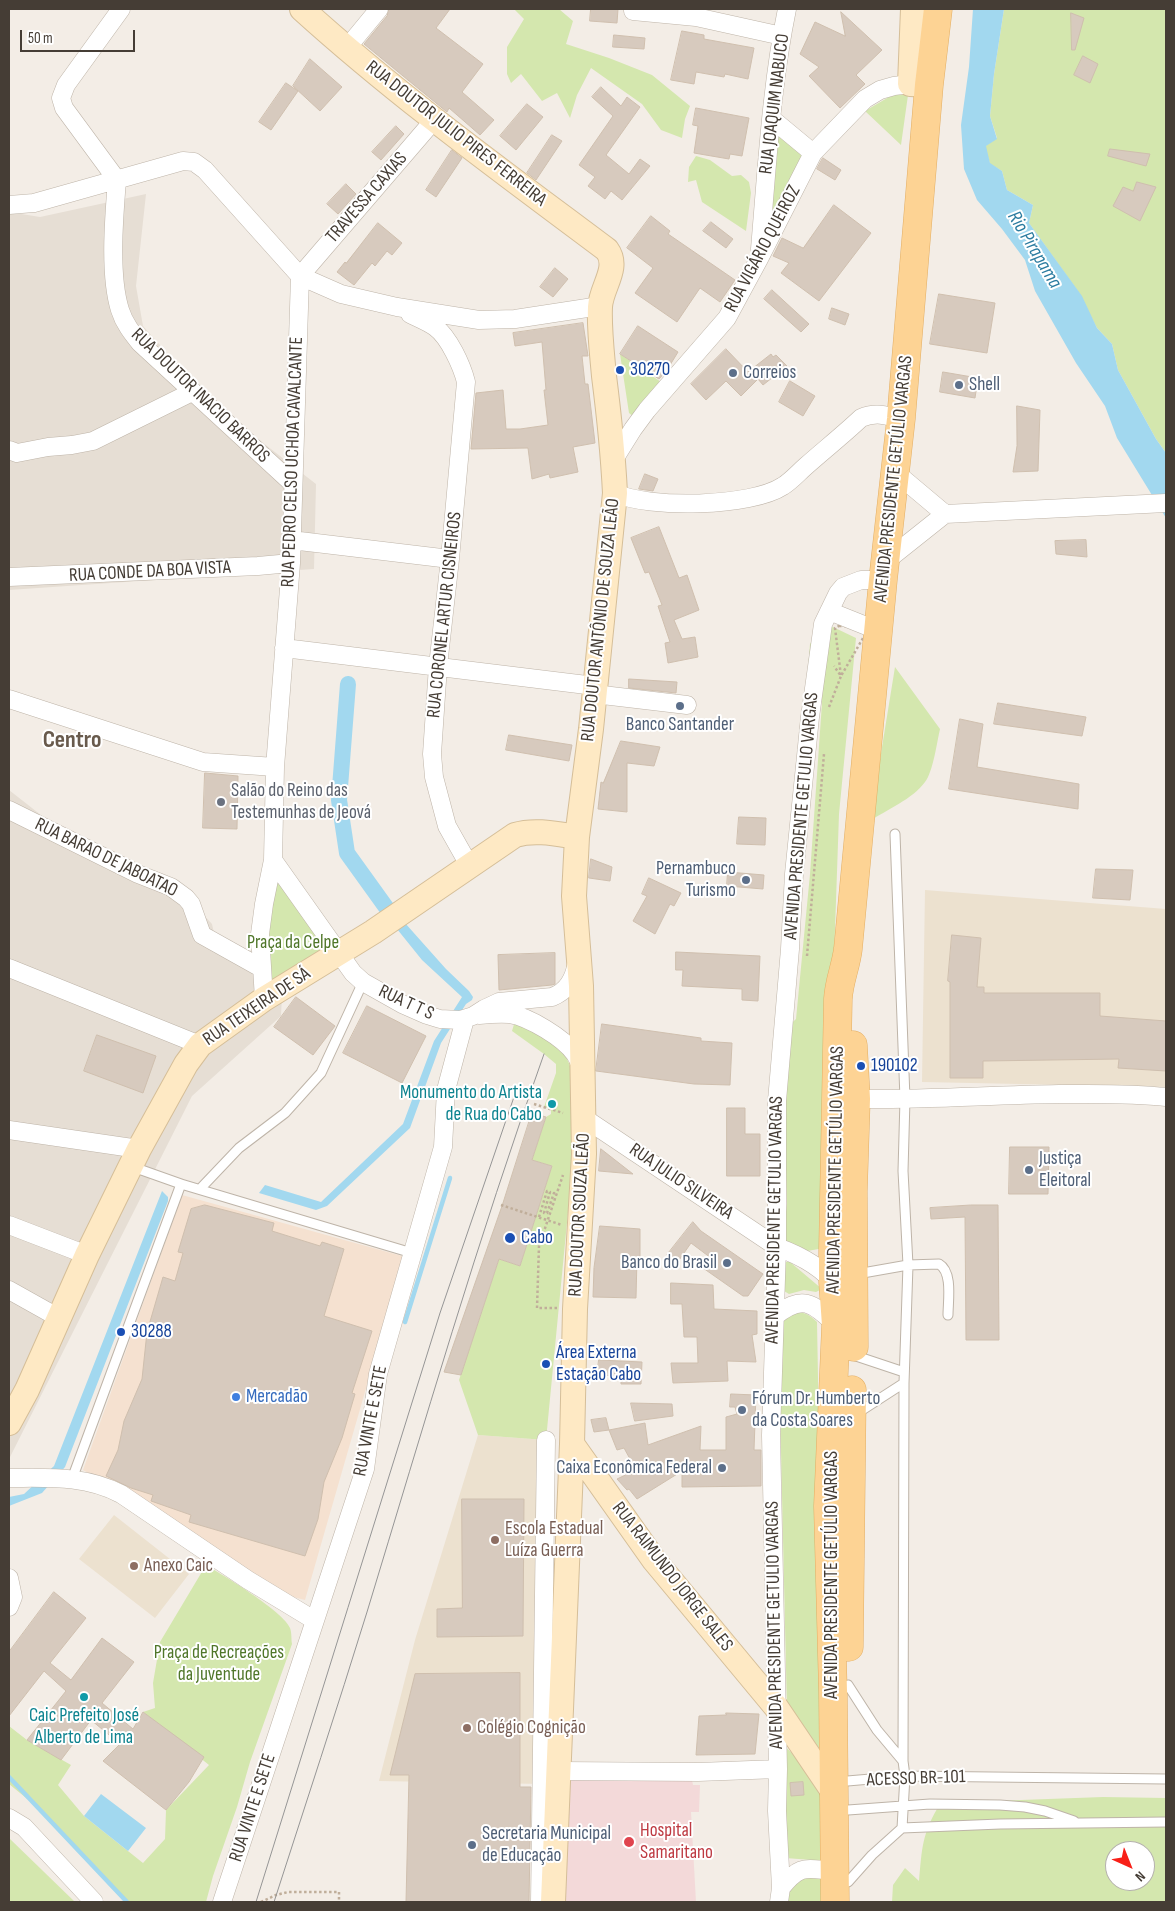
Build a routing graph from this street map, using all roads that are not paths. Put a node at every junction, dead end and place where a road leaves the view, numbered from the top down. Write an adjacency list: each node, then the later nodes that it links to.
1 (120, 9): 15 (street)
2 (302, 9): 10 (street, RUA DOUTOR JULIO PIRES FERREIRA)
3 (379, 9): 10 (street)
4 (788, 9): 9 (street, RUA JOAQUIM NABUCO)
5 (912, 9): 11 (street)
6 (938, 9): 11 (main road, AVENIDA PRESIDENTE GETÚLIO VARGAS)
7 (633, 11): 8 (street)
8 (697, 13): 9 (street)
9 (782, 36): 12 (street, RUA JOAQUIM NABUCO)
10 (346, 48): 13 (street, RUA DOUTOR JULIO PIRES FERREIRA)
11 (920, 85): 14 (street, RUA VIGÁRIO QUEIROZ); 23 (main road, AVENIDA PRESIDENTE GETÚLIO VARGAS)
12 (772, 119): 14 (street); 18 (street, RUA JOAQUIM NABUCO)
13 (434, 120): 17 (street, RUA DOUTOR JULIO PIRES FERREIRA); 19 (street, TRAVESSA CAXIAS)
14 (813, 153): 18 (street, RUA VIGÁRIO QUEIROZ)
15 (117, 180): 16 (street); 19 (street); 22 (street, RUA DOUTOR INACIO BARROS)
16 (9, 205)
17 (611, 256): 20 (street, RUA DOUTOR ANTÔNIO DE SOUZA LEÃO)
18 (759, 259): 25 (street, RUA VIGÁRIO QUEIROZ)
19 (300, 276): 21 (street); 27 (street, RUA PEDRO CELSO UCHOA CAVALCANTE)
20 (600, 306): 21 (street); 25 (street, RUA DOUTOR ANTÔNIO DE SOUZA LEÃO)
21 (397, 308): 32 (street, RUA CORONEL ARTUR CISNEIROS)
22 (192, 392): 24 (street); 27 (street, RUA DOUTOR INACIO BARROS)
23 (901, 418): 26 (main road, AVENIDA PRESIDENTE GETÚLIO VARGAS); 28 (street)
24 (9, 450)
25 (613, 461): 28 (street, RUA DOUTOR ANTÔNIO DE SOUZA LEÃO)
26 (895, 472): 30 (street); 34 (main road, AVENIDA PRESIDENTE GETÚLIO VARGAS)
27 (292, 483): 31 (street, RUA PEDRO CELSO UCHOA CAVALCANTE)
28 (615, 493): 40 (street, RUA DOUTOR ANTÔNIO DE SOUZA LEÃO)
29 (1166, 503): 30 (street)
30 (944, 514): 34 (street)
31 (291, 540): 32 (street); 33 (street, RUA PEDRO CELSO UCHOA CAVALCANTE)
32 (450, 559): 39 (street, RUA CORONEL ARTUR CISNEIROS)
33 (290, 564): 35 (street, RUA CONDE DA BOA VISTA); 38 (street, RUA PEDRO CELSO UCHOA CAVALCANTE)
34 (885, 570): 36 (street, AVENIDA PRESIDENTE GETULIO VARGAS); 37 (main road, AVENIDA PRESIDENTE GETÚLIO VARGAS)
35 (9, 577)
36 (829, 611): 37 (street); 69 (street, AVENIDA PRESIDENTE GETULIO VARGAS)
37 (875, 628): 49 (main road, AVENIDA PRESIDENTE GETÚLIO VARGAS)
38 (284, 648): 39 (street); 43 (street, RUA PEDRO CELSO UCHOA CAVALCANTE)
39 (438, 666): 40 (street); 48 (street, RUA CORONEL ARTUR CISNEIROS)
40 (594, 690): 42 (street); 46 (street, RUA DOUTOR ANTÔNIO DE SOUZA LEÃO)
41 (9, 699): 43 (street)
42 (686, 705)
43 (275, 767): 47 (street, RUA PEDRO CELSO UCHOA CAVALCANTE)
44 (9, 810): 53 (street, RUA BARAO DE JABOATAO)
45 (895, 834): 62 (lane)
46 (578, 837): 48 (street, RUA TEIXEIRA DE SÁ); 51 (street, RUA DOUTOR ANTÔNIO DE SOUZA LEÃO)
47 (273, 860): 50 (street, RUA T T S); 53 (street, RUA PEDRO CELSO UCHOA CAVALCANTE)
48 (469, 865): 50 (street, RUA TEIXEIRA DE SÁ)
49 (848, 949): 61 (main road, AVENIDA PRESIDENTE GETÚLIO VARGAS); 73 (main road, AVENIDA PRESIDENTE GETÚLIO VARGAS)
50 (340, 953): 54 (street, RUA T T S); 56 (street, RUA TEIXEIRA DE SÁ)
51 (579, 957): 55 (street, RUA DOUTOR ANTÔNIO DE SOUZA LEÃO); 57 (street, RUA T T S)
52 (9, 968): 58 (street)
53 (261, 968): 56 (street, RUA PEDRO CELSO UCHOA CAVALCANTE)
54 (363, 982): 57 (street, RUA T T S); 67 (lane)
55 (581, 986): 59 (street, RUA DOUTOR SOUZA LEÃO)
56 (264, 999): 58 (street, RUA TEIXEIRA DE SÁ)
57 (469, 1017): 59 (street); 70 (street, RUA VINTE E SETE)
58 (200, 1045): 65 (street, RUA TEIXEIRA DE SÁ)
59 (583, 1072): 63 (street, RUA DOUTOR SOUZA LEÃO)
60 (1166, 1097): 62 (street)
61 (856, 1099): 62 (street); 73 (main road, AVENIDA PRESIDENTE GETÚLIO VARGAS)
62 (905, 1100): 72 (lane)
63 (574, 1116): 69 (street, RUA JULIO SILVEIRA); 85 (street, RUA DOUTOR SOUZA LEÃO)
64 (9, 1130): 65 (street)
65 (135, 1158): 66 (lane); 71 (street, RUA TEIXEIRA DE SÁ)
66 (181, 1184): 67 (lane); 87 (lane)
67 (200, 1189): 70 (lane)
68 (9, 1225): 71 (street)
69 (777, 1247): 73 (street, RUA JULIO SILVEIRA); 76 (street, AVENIDA PRESIDENTE GETULIO VARGAS)
70 (412, 1253): 90 (street, RUA VINTE E SETE)
71 (87, 1255): 77 (street, RUA TEIXEIRA DE SÁ)
72 (908, 1265): 73 (lane); 75 (lane); 80 (lane)
73 (844, 1278): 78 (main road, AVENIDA PRESIDENTE GETÚLIO VARGAS)
74 (9, 1290): 77 (street)
75 (948, 1315)
76 (774, 1317): 78 (street); 92 (street, AVENIDA PRESIDENTE GETULIO VARGAS)
77 (59, 1318): 83 (street, RUA TEIXEIRA DE SÁ)
78 (845, 1318): 79 (main road, AVENIDA PRESIDENTE GETÚLIO VARGAS); 98 (main road, AVENIDA PRESIDENTE GETÚLIO VARGAS)
79 (854, 1355): 80 (lane); 82 (main road, AVENIDA PRESIDENTE GETÚLIO VARGAS)
80 (904, 1372): 81 (lane)
81 (904, 1383): 82 (lane); 93 (lane)
82 (851, 1418): 91 (main road, AVENIDA PRESIDENTE GETÚLIO VARGAS)
83 (9, 1423)
84 (546, 1440): 108 (street)
85 (572, 1444): 92 (street, RUA RAIMUNDO JORGE SALES); 95 (street, RUA DOUTOR SOUZA LEÃO)
86 (9, 1478): 87 (street)
87 (72, 1479): 90 (street)
88 (9, 1578): 89 (street)
89 (9, 1606)
90 (314, 1620): 107 (street, RUA VINTE E SETE)
91 (848, 1685): 93 (lane); 98 (main road, AVENIDA PRESIDENTE GETÚLIO VARGAS)
92 (776, 1707): 94 (street, AVENIDA PRESIDENTE GETULIO VARGAS); 98 (street, RUA RAIMUNDO JORGE SALES)
93 (903, 1761): 96 (lane)
94 (778, 1769): 95 (street); 105 (street, AVENIDA PRESIDENTE GETULIO VARGAS)
95 (559, 1770): 109 (street, RUA DOUTOR SOUZA LEÃO)
96 (905, 1776): 97 (lane, ACESSO BR-101); 98 (lane, ACESSO BR-101); 99 (lane)
97 (1166, 1779)
98 (841, 1792): 99 (lane); 104 (main road, AVENIDA PRESIDENTE GETÚLIO VARGAS)
99 (902, 1806): 102 (lane); 103 (lane)
100 (9, 1818): 106 (street)
101 (1166, 1822): 102 (lane)
102 (1082, 1823): 103 (lane)
103 (902, 1828): 104 (lane)
104 (841, 1889): 105 (street)
105 (780, 1895)
106 (94, 1902)
107 (222, 1902)
108 (540, 1902)
109 (553, 1902)

